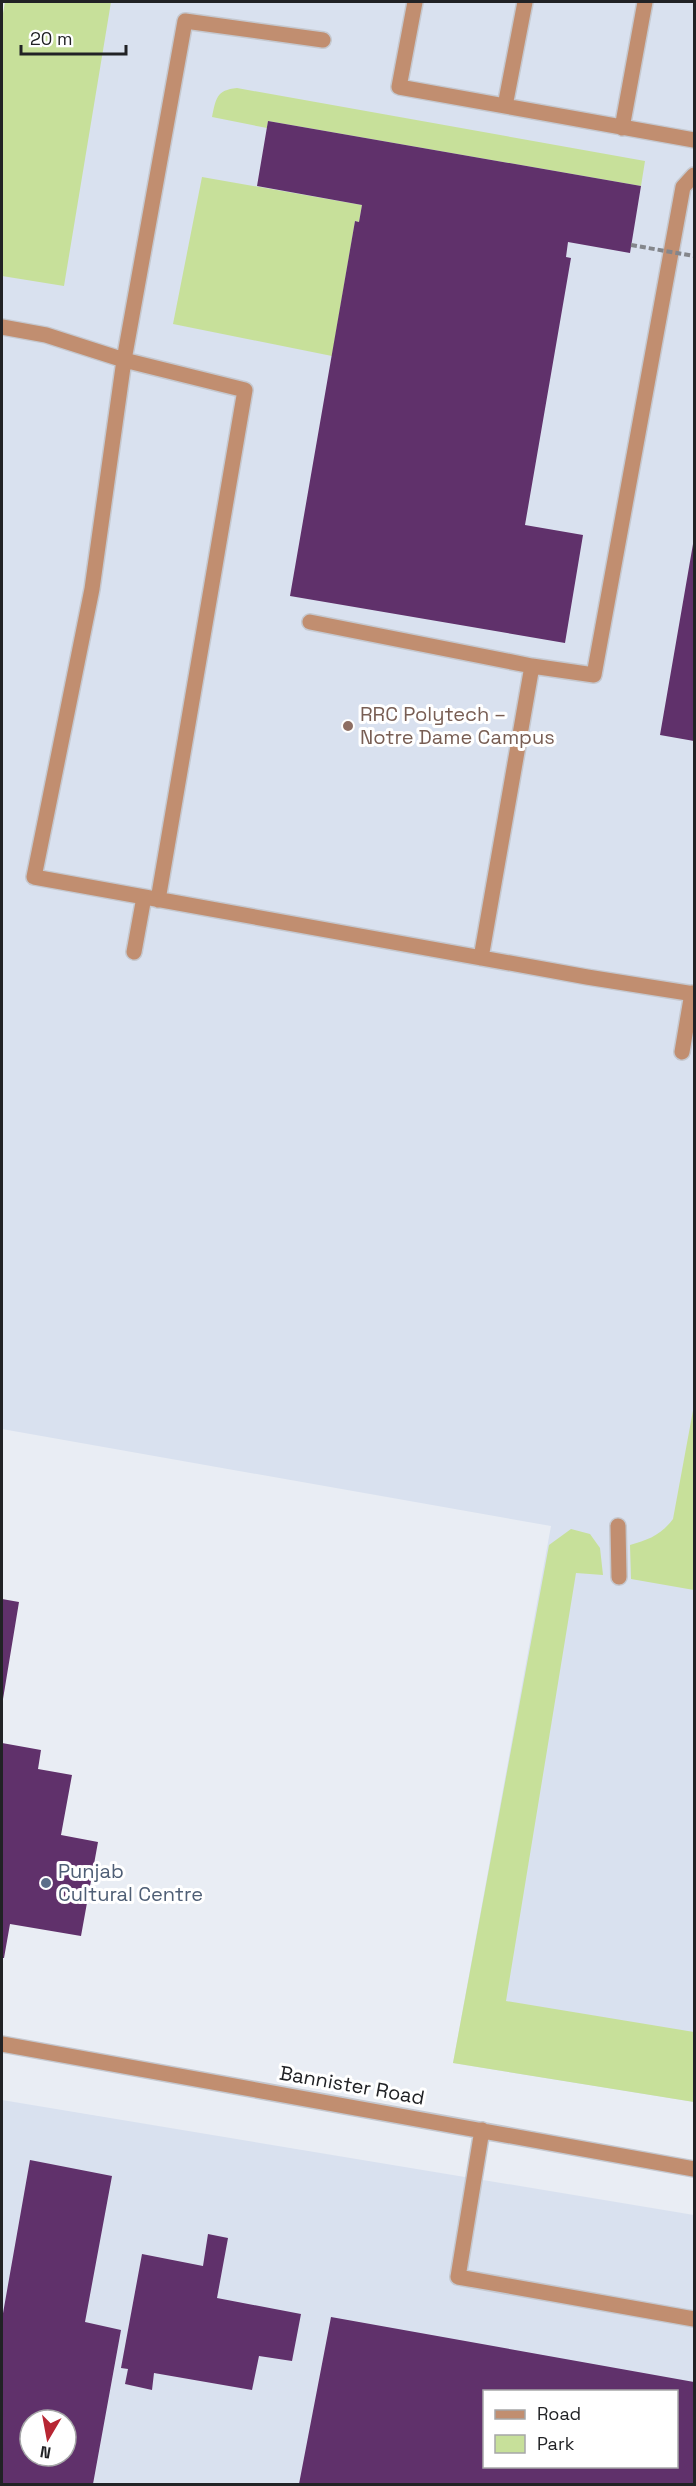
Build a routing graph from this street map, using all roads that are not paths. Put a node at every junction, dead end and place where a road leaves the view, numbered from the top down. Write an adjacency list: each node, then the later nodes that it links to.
1 (415, 2): 5 (street)
2 (525, 2): 5 (street)
3 (645, 2): 6 (street)
4 (323, 40): 10 (street)
5 (505, 106): 6 (street)
6 (622, 128): 7 (street)
7 (694, 140)
8 (694, 176): 12 (street)
9 (2, 327): 10 (street)
10 (124, 360): 13 (street); 13 (street)
11 (310, 622): 12 (street)
12 (532, 666): 15 (street)
13 (151, 898): 14 (street); 15 (street)
14 (134, 952)
15 (481, 958): 16 (street)
16 (693, 993): 17 (street)
17 (682, 1052)
18 (618, 1526): 19 (street)
19 (619, 1577)
20 (2, 2044): 21 (street, Bannister Road)
21 (482, 2130): 22 (street, Bannister Road); 23 (street)
22 (694, 2169)
23 (694, 2319)

